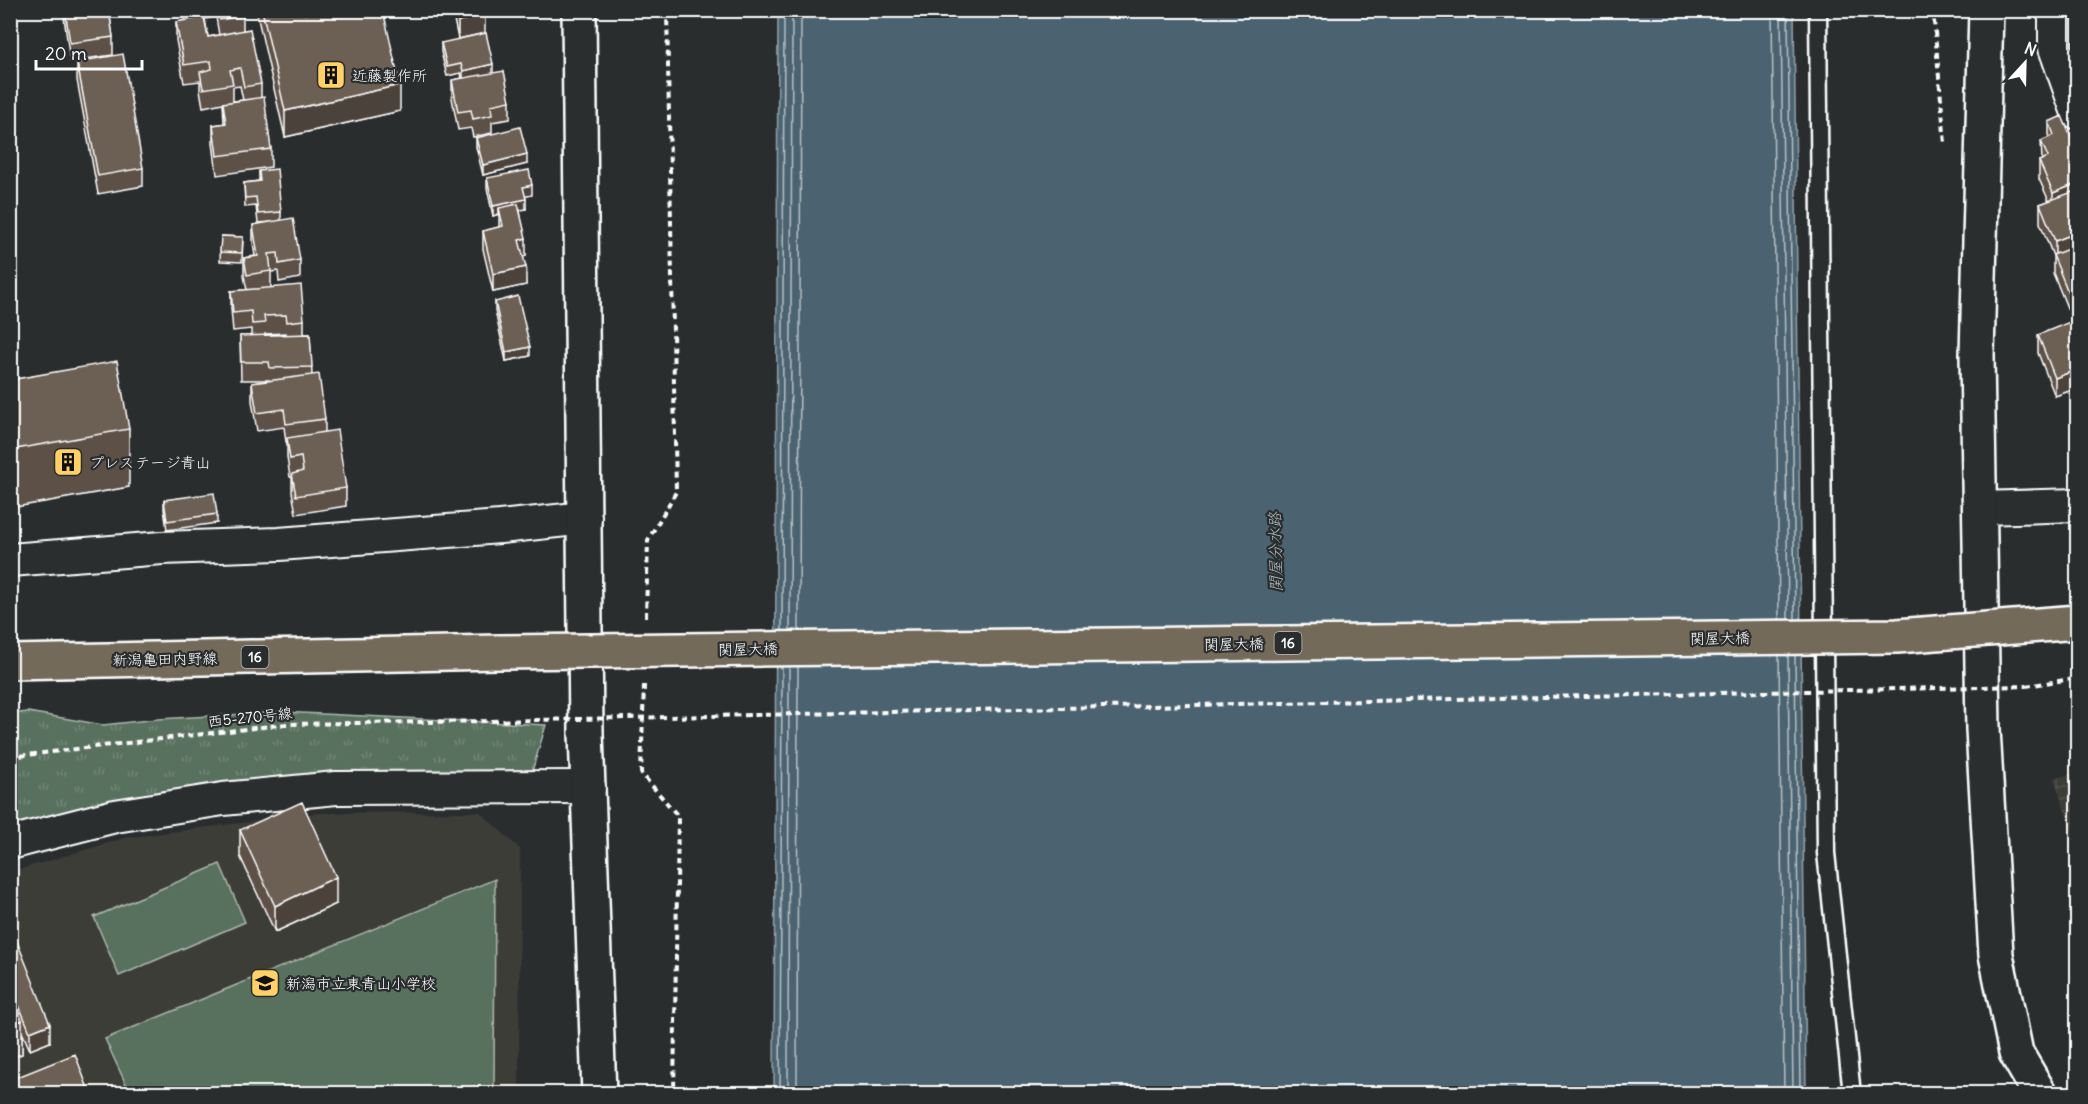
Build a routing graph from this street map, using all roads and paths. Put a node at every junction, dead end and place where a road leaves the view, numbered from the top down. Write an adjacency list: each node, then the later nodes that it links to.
1 (579, 10): 9 (street)
2 (667, 10): 11 (path)
3 (1818, 10): 22 (lane)
4 (1986, 10): 8 (street)
5 (2055, 10): 6 (street)
6 (2078, 113)
7 (2078, 505): 8 (street)
8 (1980, 508): 23 (street)
9 (585, 518): 10 (street); 18 (street)
10 (10, 560)
11 (645, 621)
12 (2078, 622): 13 (main road, 関屋大橋 / 16, bridge)
13 (499, 652): 14 (main road, 新潟亀田内野線 / 16)
14 (10, 662)
15 (2078, 678): 17 (path, 西5-270号線, bridge)
16 (644, 680): 21 (path)
17 (10, 757)
18 (588, 787): 19 (street); 20 (street)
19 (10, 843)
20 (599, 1094)
21 (674, 1094)
22 (1852, 1094)
23 (2040, 1094)

